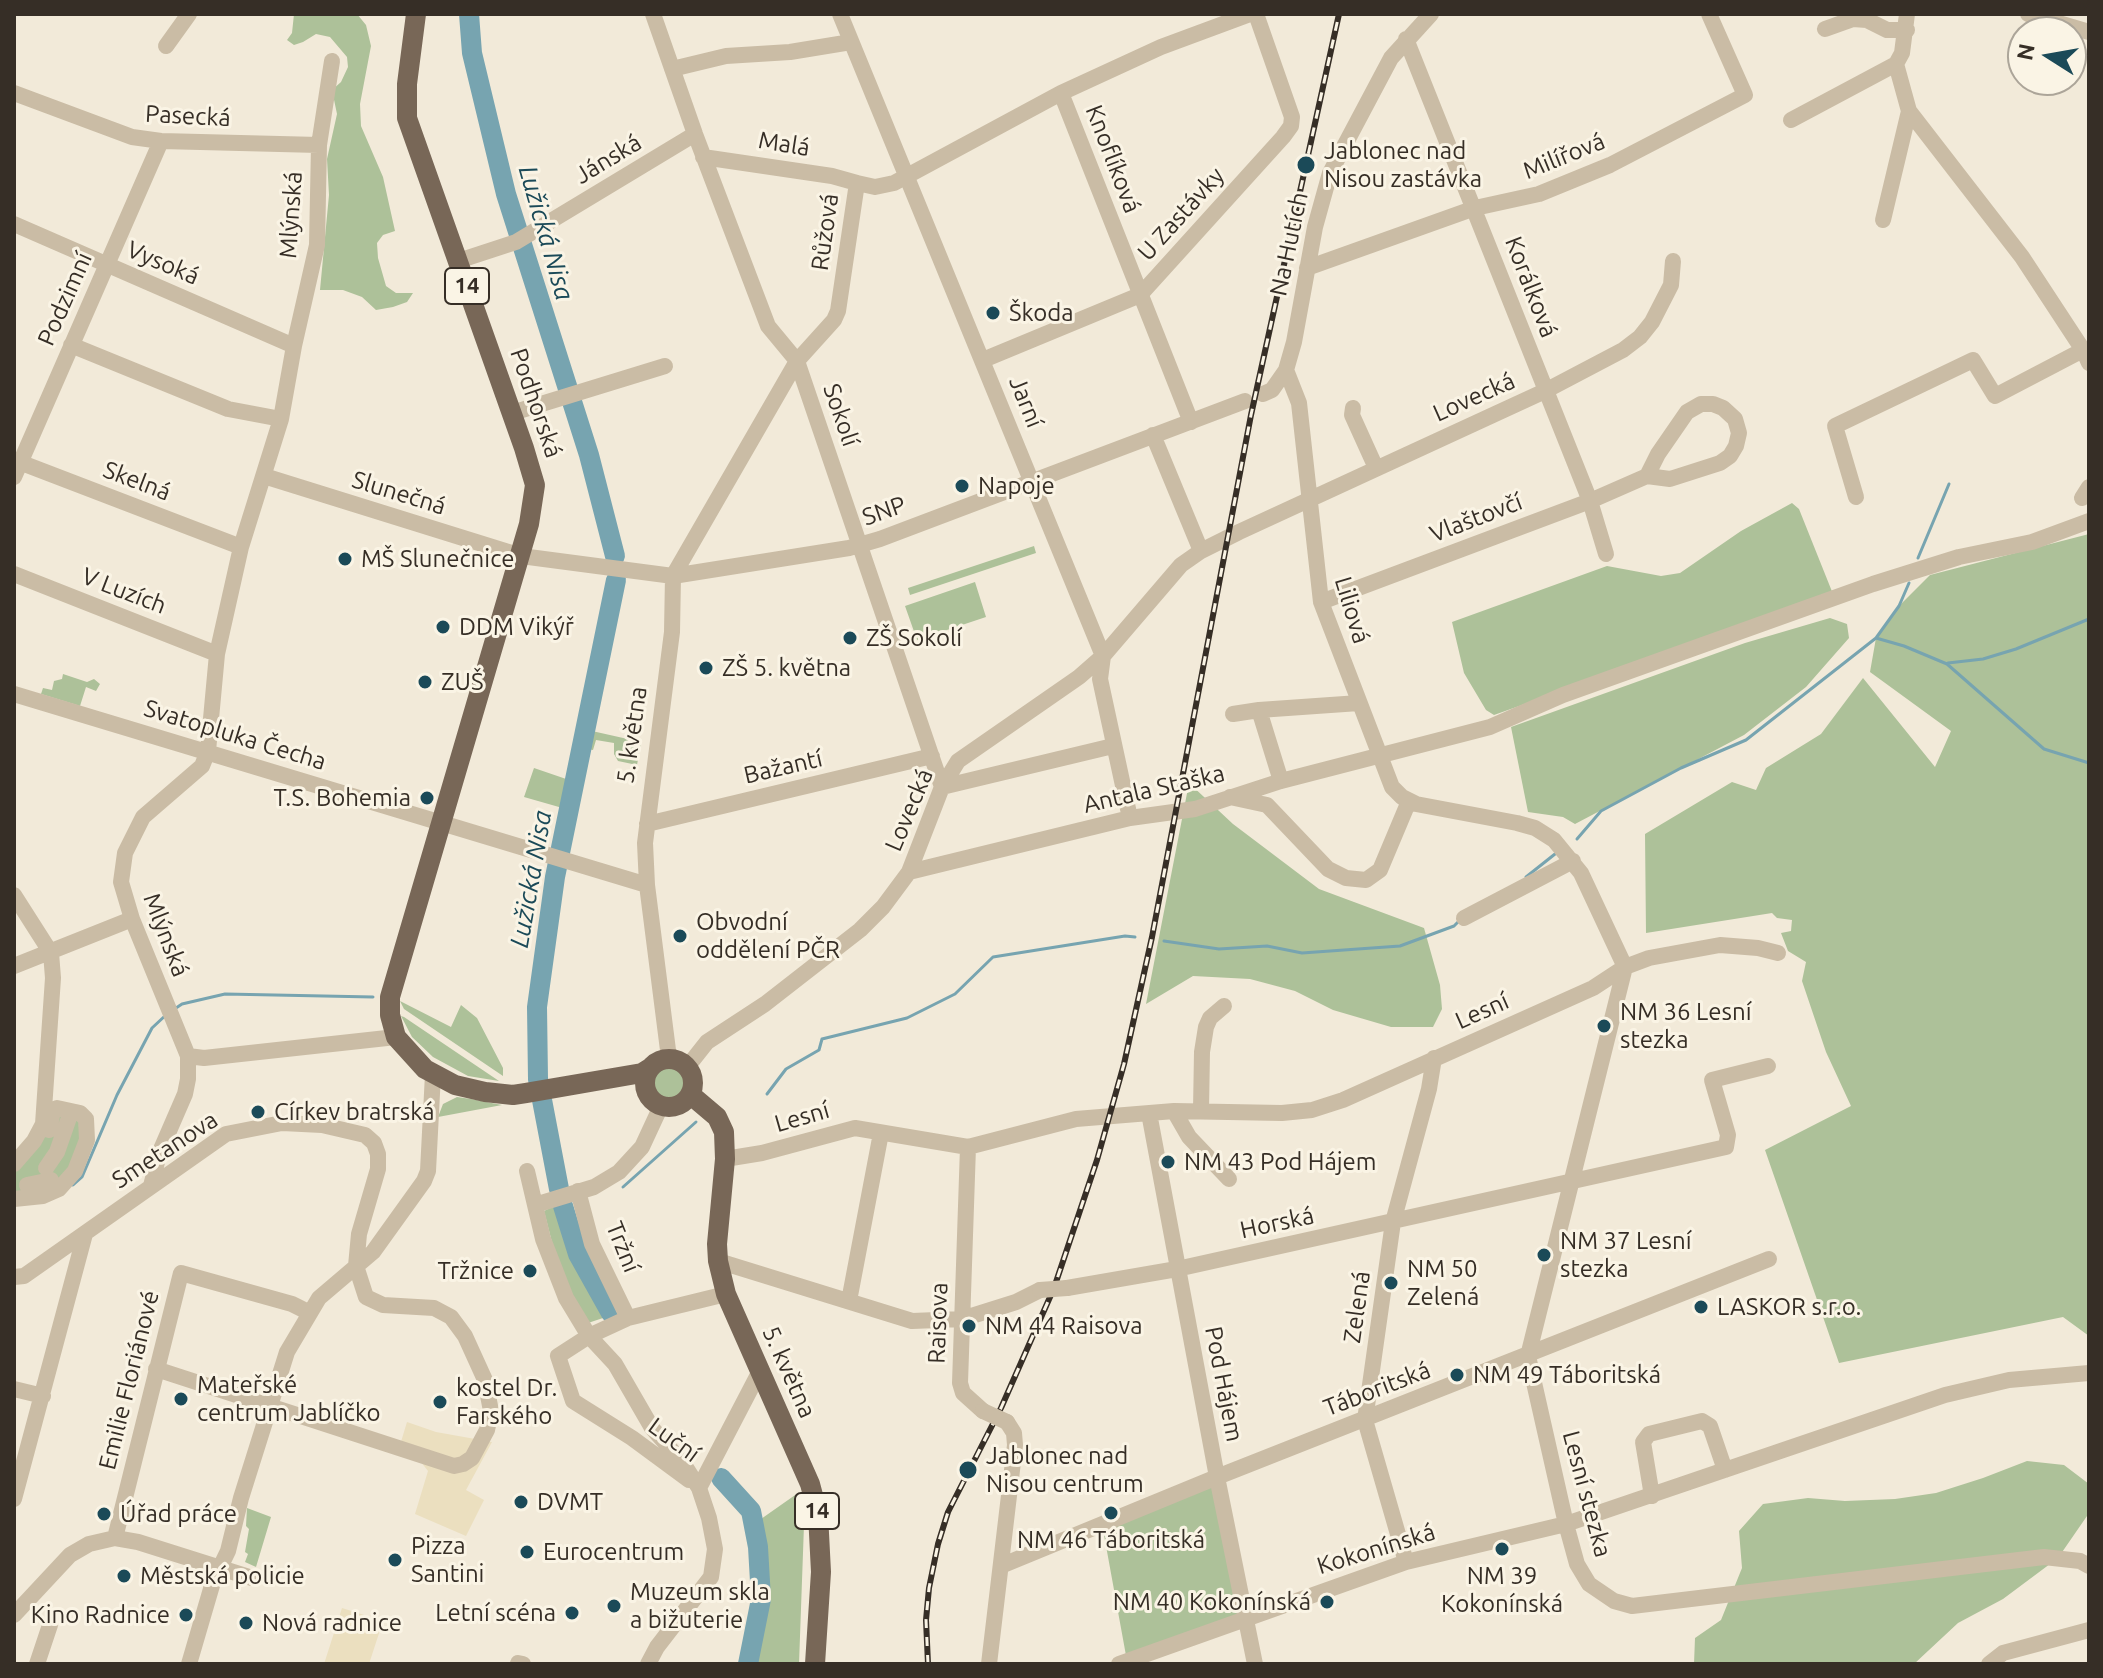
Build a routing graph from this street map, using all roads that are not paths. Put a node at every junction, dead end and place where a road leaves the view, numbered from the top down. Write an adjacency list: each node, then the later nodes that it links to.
1 (189, 14): 14 (street)
2 (416, 14): 31 (main road, Podhorská / 14)
3 (653, 14): 17 (street, Sokolí)
4 (840, 14): 13 (street, Jarní)
5 (1253, 14): 19 (street, Růžová); 35 (street, U Zastávky)
6 (1431, 14): 12 (street, Na Hutích)
7 (1709, 14): 28 (street, Milířová)
8 (2028, 14): 11 (street)
9 (1907, 22): 10 (street); 16 (street)
10 (1825, 29)
11 (2089, 32)
12 (1406, 39): 28 (street, Korálková); 34 (street, Na Hutích)
13 (851, 42): 17 (street); 26 (street, Jarní)
14 (166, 46)
15 (332, 61): 24 (street, Mlýnská)
16 (1896, 64): 20 (street); 21 (street)
17 (672, 69): 22 (street, Sokolí)
18 (14, 93): 23 (street, Pasecká)
19 (1061, 93): 26 (street, Růžová); 35 (street, Knoflíková)
20 (1909, 111): 29 (street); 38 (street)
21 (1791, 120)
22 (695, 134): 25 (street, Sokolí); 31 (street, Jánská)
23 (161, 141): 24 (street, Pasecká); 33 (street, Podzimní)
24 (319, 145): 37 (street, Mlýnská)
25 (703, 157): 27 (street, Malá); 40 (street, Sokolí)
26 (907, 177): 27 (street, Růžová); 39 (street, Jarní)
27 (857, 183): 40 (street, Růžová)
28 (1475, 208): 34 (street, Milířová); 43 (street, Korálková)
29 (1883, 220)
30 (14, 224): 33 (street, Vysoká)
31 (458, 261): 47 (main road, Podhorská / 14)
32 (1673, 261): 43 (street, Lovecká)
33 (107, 264): 36 (street, Podzimní); 37 (street, Vysoká)
34 (1307, 268): 42 (street, Na Hutích)
35 (1140, 295): 39 (street, U Zastávky); 49 (street, Knoflíková)
36 (71, 345): 48 (street); 51 (street, Podzimní)
37 (294, 346): 48 (street, Mlýnská)
38 (2086, 356): 56 (street)
39 (983, 360): 55 (street, Jarní)
40 (797, 361): 60 (street, Sokolí); 66 (street, Růžová)
41 (665, 366): 47 (street)
42 (1286, 370): 44 (street); 57 (street, Liliová)
43 (1545, 391): 52 (street, Lovecká); 58 (street, Korálková)
44 (1263, 394)
45 (1245, 401): 49 (street, SNP)
46 (1353, 408): 52 (street)
47 (512, 413): 64 (main road, Podhorská / 14)
48 (281, 419): 53 (street, Mlýnská)
49 (1191, 422): 50 (street, SNP)
50 (1153, 435): 55 (street, SNP); 62 (street)
51 (16, 466): 61 (street, Skelná)
52 (1376, 468): 57 (street, Lovecká)
53 (264, 476): 61 (street, Mlýnská); 64 (street, Slunečná)
54 (1647, 476): 54 (street, Vlaštovčí); 58 (street, Vlaštovčí)
55 (1033, 482): 60 (street, SNP); 69 (street, Jarní)
56 (1856, 497)
57 (1311, 498): 62 (street, Lovecká); 67 (street, Liliová)
58 (1590, 501): 63 (street, Korálková); 67 (street, Vlaštovčí)
59 (2089, 521): 76 (street, Antala Staška)
60 (861, 545): 66 (street, SNP); 77 (street, Sokolí)
61 (241, 547): 68 (street, Mlýnská)
62 (1201, 551): 69 (street, Lovecká)
63 (1606, 554)
64 (521, 556): 66 (street, SNP); 83 (main road, Podhorská / 14)
65 (14, 574): 68 (street, V Luzích)
66 (673, 576): 84 (street, 5. května)
67 (1321, 602): 71 (street, Liliová)
68 (217, 654): 75 (street, Mlýnská)
69 (1103, 656): 74 (street, Jarní); 79 (street, Lovecká)
70 (14, 694): 75 (street, Svatopluka Čecha)
71 (1359, 703): 72 (street); 76 (street, Liliová)
72 (1259, 710): 73 (street); 78 (street)
73 (1233, 714)
74 (1113, 746): 79 (street); 82 (street, Jarní)
75 (208, 751): 83 (street, Svatopluka Čecha); 90 (street, Mlýnská)
76 (1379, 754): 78 (street, Antala Staška); 81 (street, Liliová)
77 (932, 756): 79 (street, Sokolí); 84 (street, Bažantí)
78 (1281, 781): 80 (street, Antala Staška)
79 (942, 787): 86 (street, Lovecká)
80 (1228, 797): 81 (street); 82 (street, Antala Staška)
81 (1409, 801): 85 (street)
82 (1130, 818): 86 (street, Antala Staška)
83 (441, 823): 87 (street, Svatopluka Čecha); 96 (main road, Podhorská / 14)
84 (647, 824): 87 (street, 5. května)
85 (1573, 861): 89 (street); 94 (street)
86 (909, 872): 99 (street, Lovecká)
87 (647, 885): 99 (street, 5. května)
88 (14, 895): 91 (street)
89 (1464, 918)
90 (132, 919): 91 (street); 97 (street, Mlýnská)
91 (51, 953): 93 (street); 115 (street)
92 (1778, 953): 94 (street, Lesní)
93 (14, 966)
94 (1625, 967): 98 (street, Lesní); 117 (street, Lesní stezka)
95 (1224, 1006): 105 (street)
96 (396, 1037): 97 (street); 101 (main road)
97 (188, 1056): 118 (street)
98 (1434, 1058): 105 (street, Lesní); 121 (street, Zelená)
99 (674, 1059): 102 (main road); 103 (main road, 14); 104 (main road)
100 (1768, 1066): 117 (street, Horská)
101 (438, 1077): 102 (main road); 125 (street)
102 (579, 1084): 104 (main road)
103 (695, 1101): 104 (main road); 112 (main road, 5. května / 14)
104 (654, 1106): 119 (street)
105 (1201, 1110): 106 (street, Lesní)
106 (1174, 1111): 107 (street, Lesní); 114 (street)
107 (1149, 1113): 110 (street, Lesní); 126 (street, Pod Hájem)
108 (881, 1133): 110 (street, Lesní); 112 (street, Lesní); 129 (street)
109 (53, 1140): 111 (street); 111 (street); 115 (street); 116 (street)
110 (968, 1147): 132 (street, Raisova)
111 (83, 1150): 116 (street)
112 (725, 1159): 124 (main road, 5. května / 14)
113 (527, 1171): 120 (street)
114 (1229, 1179)
115 (19, 1180): 116 (street); 116 (street)
116 (51, 1180)
117 (1572, 1182): 121 (street, Horská); 134 (street, Lesní stezka)
118 (151, 1186): 122 (street, Smetanova); 125 (street, Smetanova)
119 (572, 1194): 120 (street); 131 (street, Tržní)
120 (541, 1204): 133 (street)
121 (1393, 1222): 126 (street, Horská); 141 (street, Zelená)
122 (85, 1234): 127 (street, Smetanova); 139 (street)
123 (1769, 1259): 134 (street, Táboritská)
124 (718, 1261): 128 (main road, 5. května / 14); 129 (street, Horská)
125 (356, 1266): 130 (street); 140 (street)
126 (1177, 1269): 132 (street, Horská, bridge); 143 (street, Pod Hájem)
127 (14, 1277)
128 (726, 1294): 131 (street, Luční); 136 (main road, 5. května / 14)
129 (849, 1301): 132 (street, Horská)
130 (310, 1313): 135 (street, Emilie Floriánové); 140 (street)
131 (628, 1318): 133 (street, Luční)
132 (962, 1319): 150 (street, Raisova, bridge)
133 (587, 1334): 144 (street, Luční); 144 (street, Luční)
134 (1528, 1356): 141 (street, Táboritská); 147 (street, Lesní stezka)
135 (156, 1369): 140 (street); 148 (street, Emilie Floriánové)
136 (761, 1369): 144 (street); 161 (main road, 5. května / 14)
137 (2089, 1373): 142 (street, Kokonínská)
138 (14, 1389): 139 (street)
139 (43, 1396): 146 (street)
140 (270, 1405): 152 (street)
141 (1365, 1420): 143 (street, Táboritská); 149 (street, Zelená)
142 (1725, 1470): 145 (street, Kokonínská); 145 (street)
143 (1217, 1477): 150 (street, Táboritská); 155 (street, Pod Hájem)
144 (699, 1488): 160 (street)
145 (1652, 1496): 147 (street, Kokonínská)
146 (14, 1499)
147 (1566, 1524): 149 (street, Kokonínská); 151 (street, Lesní stezka)
148 (115, 1538): 152 (street); 154 (street)
149 (1406, 1562): 155 (street, Kokonínská)
150 (1003, 1565): 162 (street, Raisova)
151 (2089, 1566)
152 (220, 1568): 153 (street); 159 (street)
153 (252, 1578)
154 (14, 1615)
155 (1246, 1617): 163 (street, Kokonínská); 164 (street, Pod Hájem)
156 (50, 1625): 158 (street)
157 (2089, 1630): 165 (street)
158 (37, 1664)
159 (189, 1664)
160 (648, 1664)
161 (815, 1664)
162 (989, 1664)
163 (1119, 1664)
164 (1255, 1664)
165 (1989, 1664)

